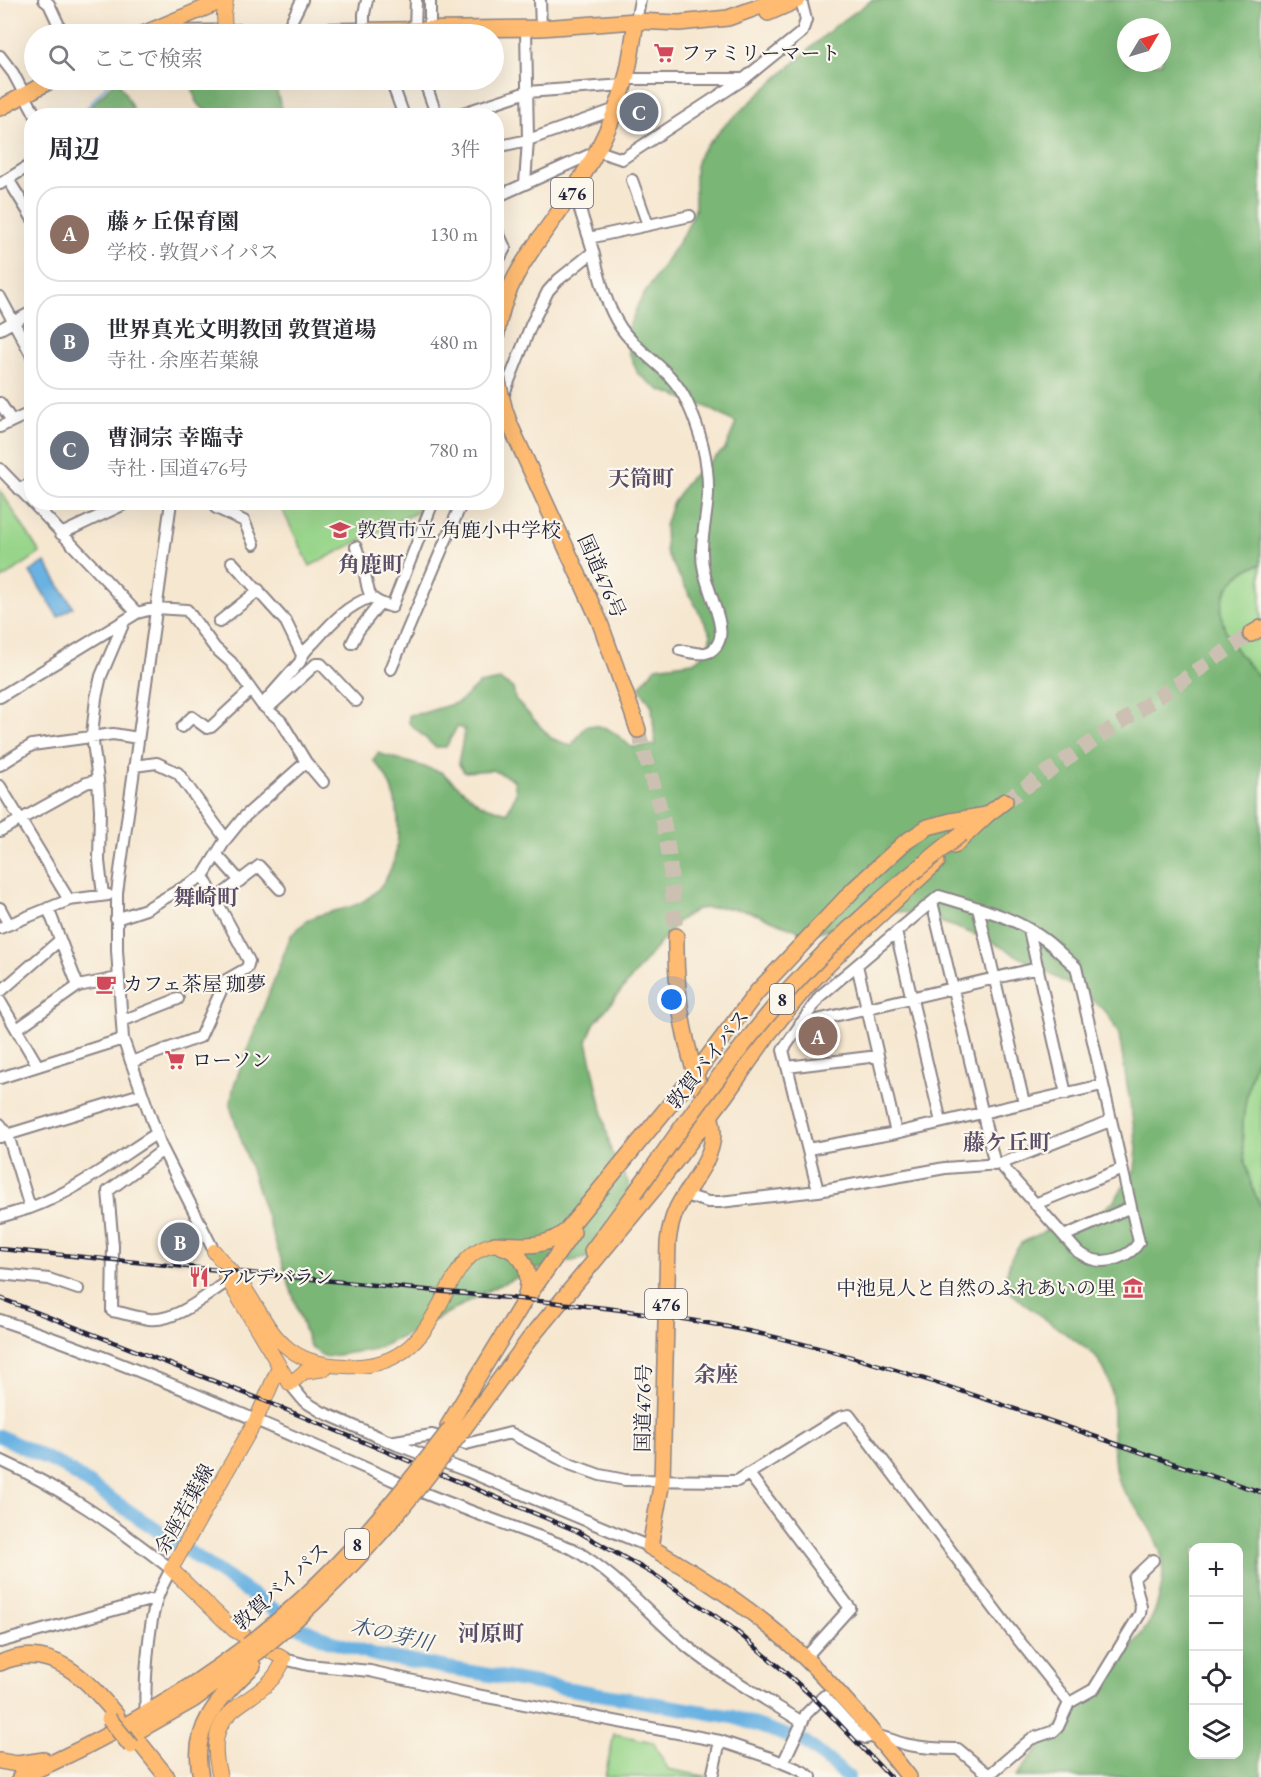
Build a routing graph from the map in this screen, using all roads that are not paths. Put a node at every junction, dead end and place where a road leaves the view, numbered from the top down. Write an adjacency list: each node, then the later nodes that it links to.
1 (225, 0): 14 (highway); 15 (main road)
2 (302, 0): 16 (street)
3 (366, 0): 17 (street)
4 (416, 0): 18 (street)
5 (430, 0): 19 (street)
6 (540, 0): 20 (street)
7 (640, 0): 12 (street)
8 (754, 0): 12 (highway)
9 (778, 0): 12 (highway)
10 (799, 0): 12 (highway); 23 (street)
11 (50, 1): 13 (street)
12 (636, 21): 20 (highway); 24 (highway, 476)
13 (59, 24)
14 (167, 24)
15 (225, 24)
16 (289, 24)
17 (364, 24)
18 (420, 24)
19 (423, 24)
20 (533, 28): 21 (highway); 28 (street)
21 (504, 29)
22 (0, 56): 29 (street)
23 (744, 79): 24 (street); 38 (street)
24 (624, 82): 28 (street); 35 (highway, 476)
25 (33, 90): 29 (highway)
26 (395, 90): 32 (street)
27 (428, 90): 33 (street)
28 (527, 92): 34 (street); 36 (street)
29 (25, 94): 30 (highway); 31 (street)
30 (0, 108)
31 (32, 108)
32 (401, 108)
33 (434, 108)
34 (478, 108)
35 (616, 109): 36 (street); 38 (highway, 476)
36 (528, 140): 37 (street); 42 (street)
37 (504, 145)
38 (598, 151): 42 (street); 43 (highway, 476)
39 (24, 170): 41 (street)
40 (632, 180): 47 (street)
41 (4, 181): 45 (street)
42 (525, 183): 44 (street)
43 (574, 190): 48 (street); 51 (highway, 476)
44 (504, 193)
45 (24, 207)
46 (690, 216): 47 (street)
47 (648, 225): 48 (street)
48 (589, 238): 49 (street)
49 (593, 252): 56 (street); 83 (street)
50 (0, 297): 53 (street)
51 (504, 303)
52 (24, 316): 53 (street)
53 (14, 322): 54 (street); 55 (street)
54 (0, 329)
55 (24, 341)
56 (504, 394)
57 (0, 403): 60 (street)
58 (504, 407): 91 (highway, 国道476号, bridge)
59 (24, 415): 60 (street)
60 (12, 421): 61 (street)
61 (0, 427)
62 (0, 469): 64 (street)
63 (24, 487): 64 (street)
64 (19, 489): 65 (street)
65 (24, 494)
66 (39, 510): 72 (street)
67 (112, 510): 72 (street)
68 (170, 510): 78 (street)
69 (227, 510): 73 (street)
70 (428, 510): 77 (street)
71 (459, 510): 85 (street)
72 (61, 534): 79 (street)
73 (254, 544)
74 (356, 547): 77 (street)
75 (232, 562): 76 (street)
76 (259, 590): 81 (street); 84 (street)
77 (375, 600): 82 (street); 84 (street)
78 (156, 608): 79 (street); 86 (street); 93 (street)
79 (137, 613): 80 (street)
80 (124, 622): 87 (street); 92 (street)
81 (219, 622)
82 (352, 643)
83 (680, 650)
84 (302, 655): 89 (street)
85 (391, 669)
86 (251, 690): 89 (street); 90 (street)
87 (0, 697)
88 (356, 701): 89 (street)
89 (265, 707): 94 (street)
90 (182, 727)
91 (638, 730)
92 (92, 735): 93 (street); 95 (street); 97 (street)
93 (138, 738): 96 (street)
94 (306, 762): 98 (street); 105 (street)
95 (0, 765)
96 (134, 766): 105 (street); 110 (street)
97 (98, 780): 102 (street); 111 (street)
98 (323, 782)
99 (0, 786): 102 (street)
100 (1005, 801): 101 (highway, 敦賀バイパス / 8)
101 (987, 815): 104 (highway, 敦賀バイパス / 8); 143 (highway)
102 (20, 819): 103 (street); 113 (street)
103 (0, 831)
104 (962, 836): 150 (highway); 169 (highway, 敦賀バイパス / 8, bridge)
105 (226, 839): 106 (street)
106 (217, 855): 107 (street); 108 (street)
107 (203, 876): 112 (street); 118 (street)
108 (240, 881): 109 (street); 112 (street)
109 (280, 889)
110 (117, 893): 111 (street); 118 (street)
111 (103, 895): 113 (street)
112 (216, 899): 140 (street)
113 (69, 900): 116 (street)
114 (932, 902): 117 (street); 121 (street); 129 (street)
115 (0, 908): 119 (street)
116 (48, 908): 119 (street); 123 (street)
117 (978, 908): 120 (street); 127 (street)
118 (116, 919): 126 (street)
119 (4, 926)
120 (1029, 930): 125 (street); 145 (street)
121 (896, 932): 124 (street); 131 (street)
122 (676, 936): 143 (highway, 国道476号 / 476)
123 (60, 940): 128 (street); 130 (street)
124 (857, 965): 134 (street); 136 (street)
125 (1038, 968): 127 (street); 147 (street)
126 (118, 978): 128 (street); 135 (street)
127 (993, 978): 129 (street); 148 (street)
128 (78, 986): 137 (street)
129 (952, 988): 131 (street); 149 (street)
130 (0, 992)
131 (911, 998): 134 (street); 152 (street)
132 (178, 999): 135 (street)
133 (0, 1001): 137 (street)
134 (867, 1008): 136 (street); 139 (street)
135 (122, 1020): 138 (street)
136 (800, 1024): 142 (street)
137 (16, 1029): 141 (street)
138 (123, 1039): 140 (street); 141 (street)
139 (878, 1056): 142 (street); 154 (street)
140 (131, 1062): 146 (street)
141 (38, 1066): 144 (street)
142 (787, 1067): 157 (street)
143 (695, 1074): 150 (highway, 国道476号 / 476); 161 (highway)
144 (0, 1078)
145 (1102, 1085): 147 (street); 151 (street)
146 (141, 1094): 155 (street); 156 (street)
147 (1066, 1094): 148 (street)
148 (1024, 1103): 149 (street)
149 (983, 1113): 152 (street); 159 (street)
150 (710, 1115): 163 (highway, 国道476号 / 476); 177 (highway)
151 (1110, 1121): 159 (street); 160 (street)
152 (941, 1122): 154 (street)
153 (0, 1124): 156 (street)
154 (896, 1133): 157 (street)
155 (156, 1134): 158 (street); 166 (street)
156 (4, 1136): 166 (street)
157 (808, 1149): 162 (street)
158 (163, 1150): 171 (street); 173 (street)
159 (998, 1164): 162 (street); 164 (street)
160 (1122, 1169): 164 (street); 165 (street)
161 (612, 1175): 170 (highway); 175 (highway)
162 (818, 1191): 163 (street)
163 (685, 1195): 186 (highway, 国道476号 / 476)
164 (1035, 1204): 168 (street)
165 (1131, 1207): 168 (street); 168 (street)
166 (30, 1208): 167 (street)
167 (0, 1217)
168 (1064, 1236)
169 (599, 1241): 177 (highway, 敦賀バイパス / 8); 182 (highway, 敦賀バイパス / 8)
170 (495, 1244): 175 (highway); 179 (main road)
171 (214, 1251): 173 (main road); 179 (main road)
172 (0, 1274): 174 (street)
173 (228, 1281): 178 (main road)
174 (78, 1289)
175 (524, 1301): 182 (highway)
176 (0, 1320): 181 (street)
177 (528, 1341): 182 (highway, 敦賀バイパス / 8)
178 (279, 1367): 180 (main road); 181 (main road, 余座若葉線)
179 (347, 1367): 180 (main road)
180 (290, 1384): 183 (street)
181 (256, 1420): 189 (main road, 余座若葉線); 200 (street)
182 (453, 1430): 192 (highway, 敦賀バイパス / 8, bridge); 192 (highway, 敦賀バイパス / 8, bridge)
183 (389, 1442): 186 (street); 187 (street)
184 (0, 1461): 189 (street)
185 (749, 1474): 186 (street); 193 (street); 197 (street)
186 (662, 1481): 187 (highway, 国道476号 / 476)
187 (650, 1547): 193 (highway)
188 (1153, 1560): 197 (street)
189 (174, 1564): 190 (street); 194 (main road, 余座若葉線)
190 (157, 1598): 191 (street); 198 (street)
191 (0, 1642)
192 (256, 1651): 198 (highway, 敦賀バイパス / 8); 207 (highway, 敦賀バイパス / 8); 210 (highway)
193 (805, 1658): 201 (highway)
194 (284, 1659): 202 (street); 211 (main road)
195 (0, 1662): 199 (highway)
196 (0, 1673): 199 (highway)
197 (1069, 1702): 201 (street)
198 (146, 1715): 205 (highway); 206 (highway, 敦賀バイパス / 8)
199 (113, 1718): 203 (highway)
200 (801, 1724): 201 (street); 204 (street)
201 (876, 1735): 214 (highway)
202 (720, 1741): 204 (street); 212 (street)
203 (135, 1744): 208 (highway); 209 (highway)
204 (785, 1759): 213 (street)
205 (0, 1761)
206 (20, 1777)
207 (46, 1777)
208 (157, 1777)
209 (167, 1777)
210 (201, 1777)
211 (220, 1777)
212 (712, 1777)
213 (811, 1777)
214 (909, 1777)

